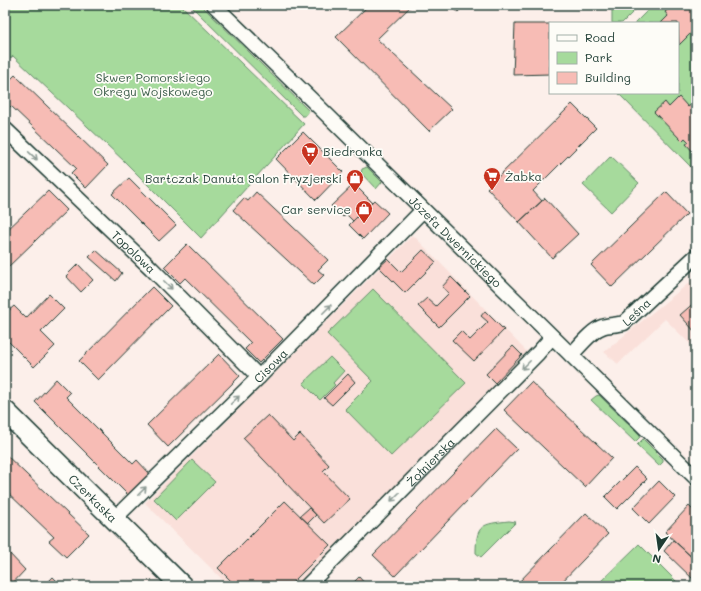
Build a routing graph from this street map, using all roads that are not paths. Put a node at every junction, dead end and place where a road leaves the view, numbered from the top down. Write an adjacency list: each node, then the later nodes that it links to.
1 (214, 5): 3 (street, Józefa Dwernickiego)
2 (5, 129): 7 (street, Topolowa, one-way to 7)
3 (423, 210): 5 (street, Józefa Dwernickiego); 7 (street, Cisowa, one-way to 3)
4 (696, 256): 6 (street, Leśna)
5 (552, 337): 6 (street, Józefa Dwernickiego); 12 (street, Żołnierska, one-way to 12)
6 (571, 355): 9 (street, Józefa Dwernickiego)
7 (259, 377): 10 (street, Cisowa, one-way to 7)
8 (5, 411): 10 (street, Czerkaska)
9 (696, 478)
10 (114, 519): 11 (street, Czerkaska)
11 (182, 586)
12 (307, 586)

